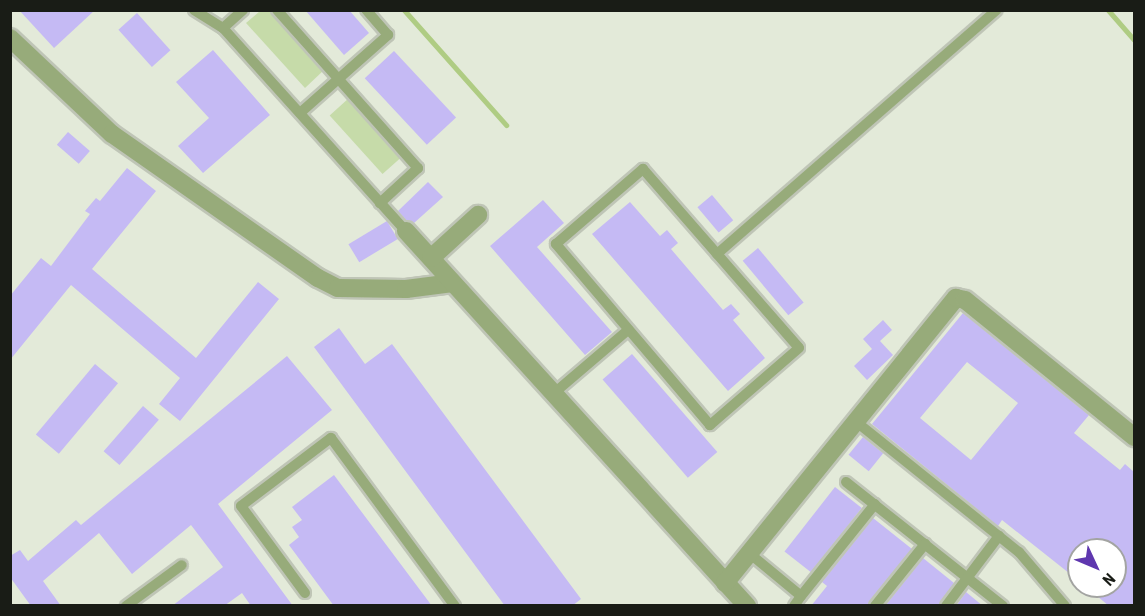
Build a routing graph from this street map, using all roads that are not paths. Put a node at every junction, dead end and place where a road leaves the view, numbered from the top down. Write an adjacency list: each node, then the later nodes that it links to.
1 (194, 10): 6 (lane)
2 (243, 10): 6 (lane)
3 (277, 10): 8 (lane)
4 (366, 10): 8 (lane)
5 (997, 10): 13 (lane)
6 (223, 28): 9 (lane)
7 (10, 38): 15 (street)
8 (338, 79): 9 (lane); 10 (lane)
9 (300, 113): 10 (lane)
10 (380, 203): 12 (lane)
11 (478, 214): 14 (street)
12 (406, 231): 14 (street)
13 (717, 254): 16 (lane); 16 (lane)
14 (430, 258): 15 (street)
15 (453, 283): 17 (street)
16 (628, 330): 17 (lane)
17 (553, 394): 27 (street)
18 (854, 420): 19 (street); 22 (lane); 24 (street)
19 (1134, 436)
20 (846, 482): 21 (lane)
21 (875, 504): 23 (lane); 29 (lane)
22 (999, 536): 26 (lane); 37 (lane)
23 (925, 544): 26 (lane); 34 (lane)
24 (749, 553): 27 (street); 29 (lane)
25 (182, 565): 30 (lane)
26 (969, 579): 35 (lane); 36 (lane)
27 (725, 583): 32 (street)
28 (304, 593): 31 (lane)
29 (801, 596): 33 (lane)
30 (126, 606)
31 (455, 606)
32 (747, 606)
33 (794, 606)
34 (874, 606)
35 (946, 606)
36 (1003, 606)
37 (1065, 606)

